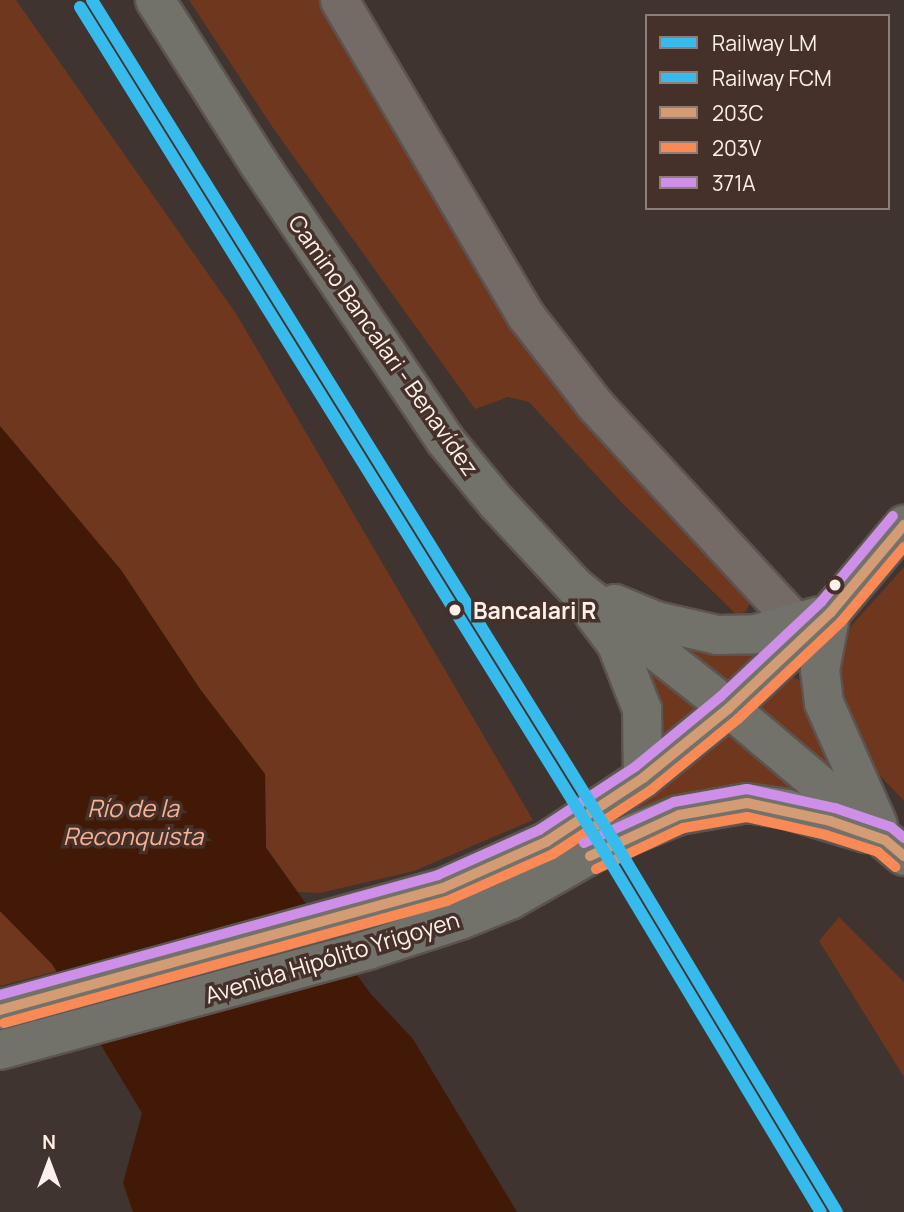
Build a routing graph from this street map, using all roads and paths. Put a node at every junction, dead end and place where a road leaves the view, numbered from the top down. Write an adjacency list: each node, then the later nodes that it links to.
1 (155, 0): 4 (main road, Camino Bancalari - Benavídez)
2 (339, 0): 5 (street)
3 (904, 525): 5 (main road, Avenida Hipólito Yrigoyen)
4 (575, 587): 5 (main road); 6 (main road, Camino Bancalari - Benavídez); 7 (main road)
5 (814, 618): 6 (main road, Avenida Hipólito Yrigoyen); 8 (main road)
6 (729, 708): 7 (main road, Avenida Hipólito Yrigoyen); 8 (main road, Camino Bancalari - Benavídez)
7 (643, 778): 9 (main road, Avenida Hipólito Yrigoyen)
8 (894, 848): 10 (main road, Avenida Hipólito Yrigoyen)
9 (14, 1006)
10 (0, 1050)

